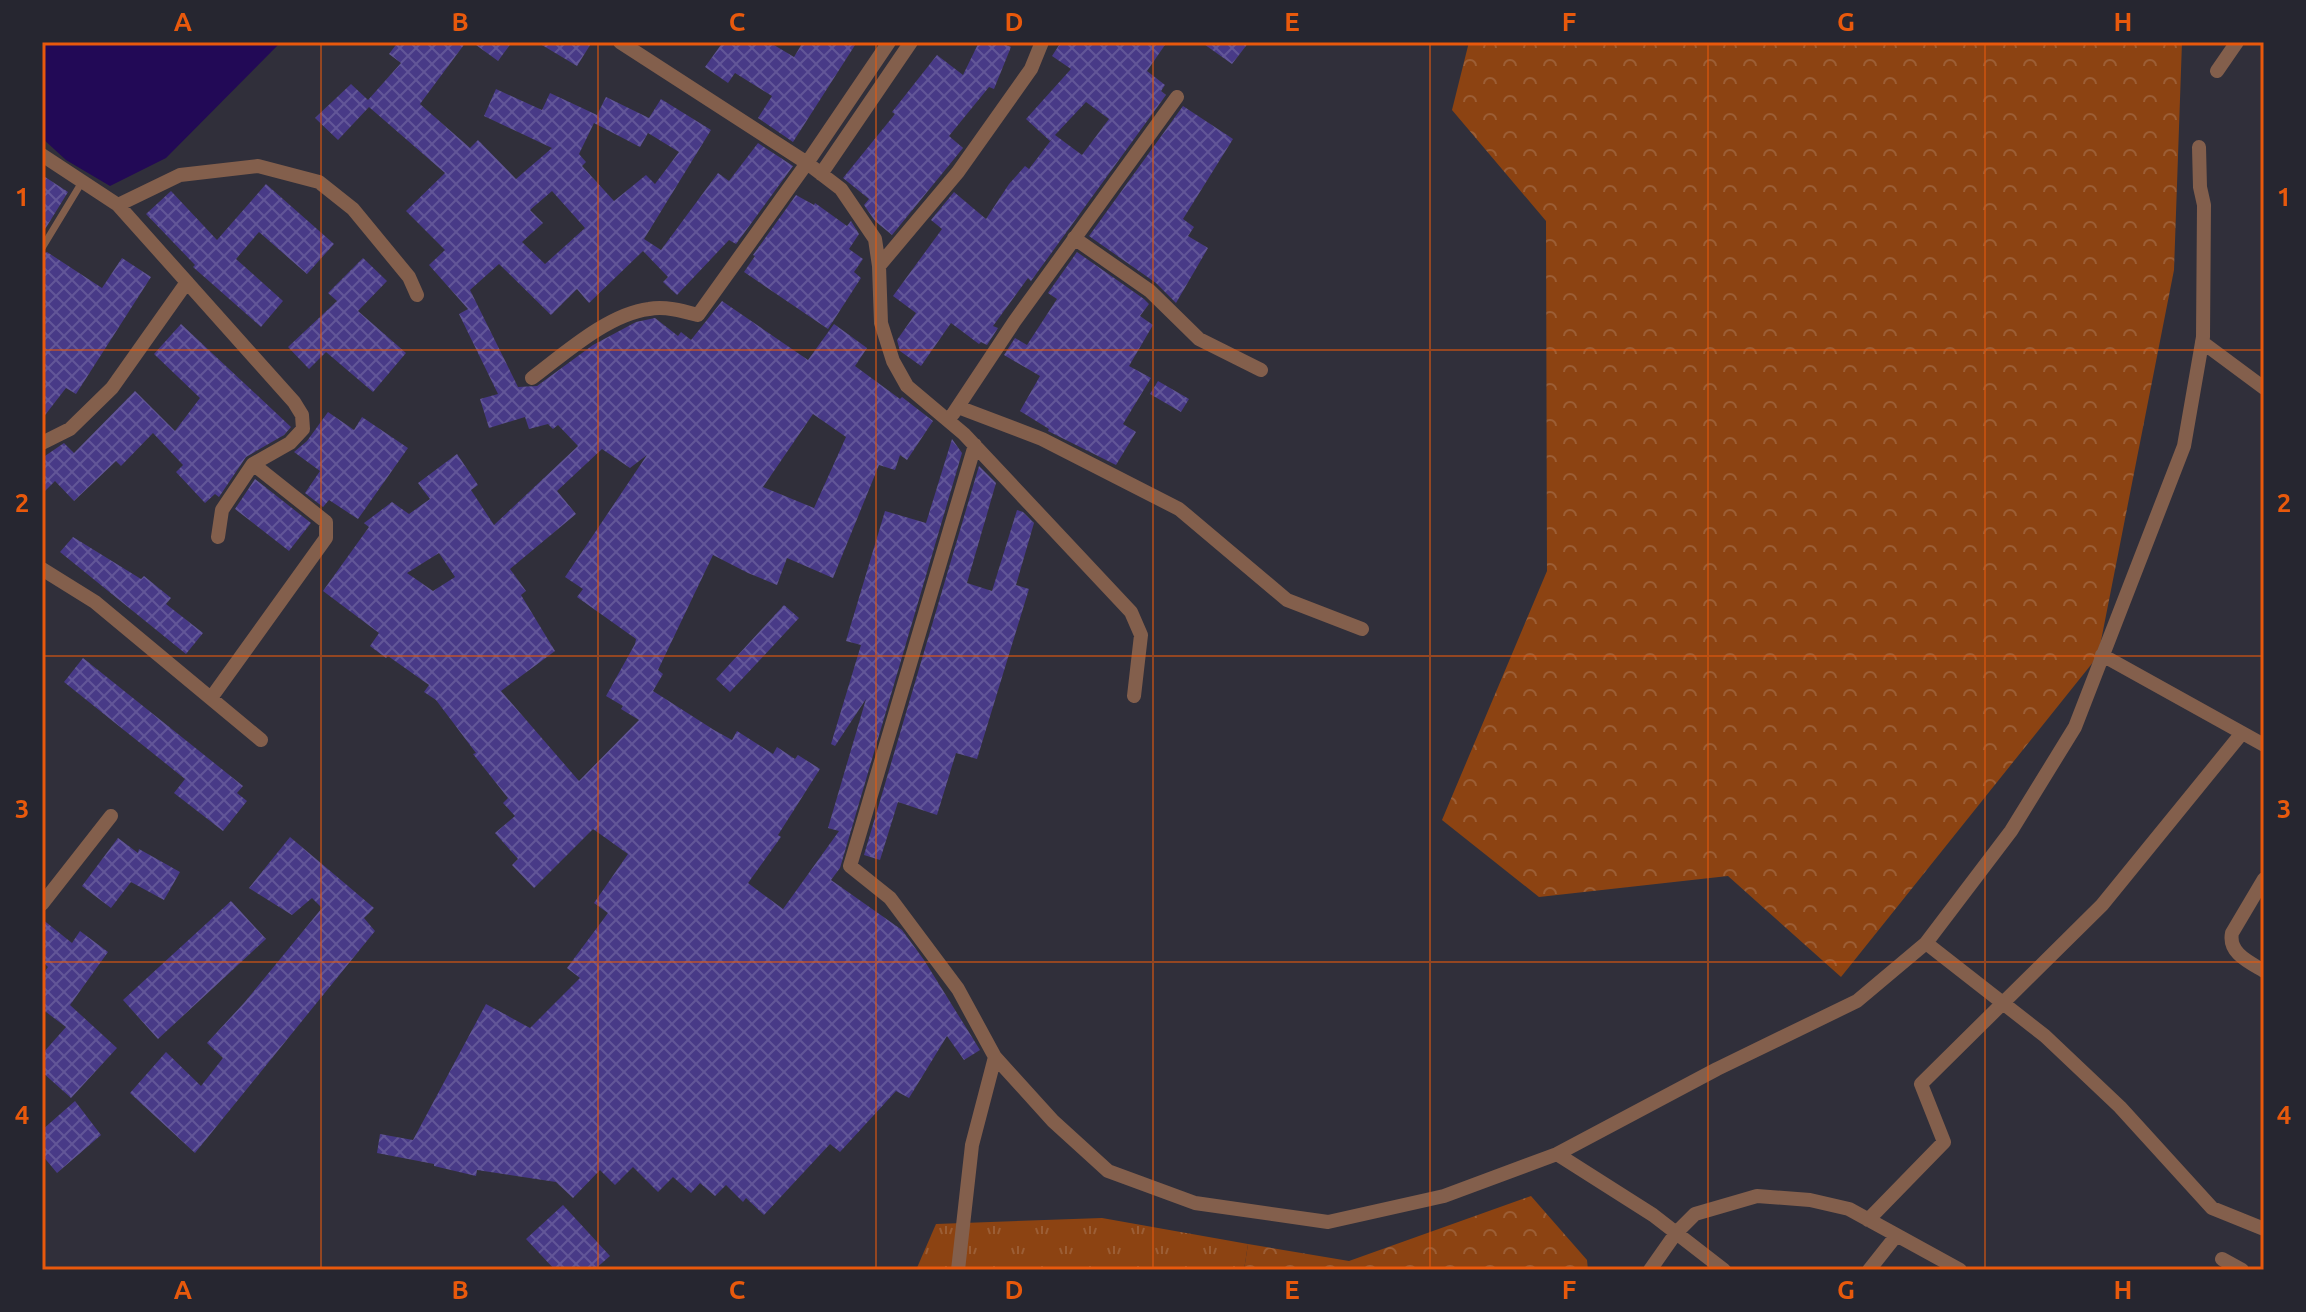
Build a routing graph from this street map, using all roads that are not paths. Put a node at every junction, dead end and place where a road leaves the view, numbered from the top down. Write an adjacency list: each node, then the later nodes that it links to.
1 (620, 42): 10 (street)
2 (889, 42): 10 (street)
3 (911, 42): 11 (street)
4 (1042, 42): 16 (street)
5 (2237, 42): 6 (street)
6 (2217, 71)
7 (1177, 97): 14 (street)
8 (2199, 147): 19 (street)
9 (42, 155): 12 (street)
10 (807, 163): 11 (street); 21 (street)
11 (821, 174): 16 (street)
12 (82, 182): 13 (street); 15 (lane)
13 (118, 205): 17 (street); 18 (street)
14 (1074, 238): 20 (street); 23 (street)
15 (42, 248)
16 (879, 266): 24 (street)
17 (187, 282): 25 (street); 27 (street)
18 (417, 295)
19 (2202, 342): 22 (street); 31 (street)
20 (1261, 370)
21 (532, 378)
22 (2264, 388)
23 (958, 407): 24 (street); 30 (street)
24 (948, 421): 26 (street)
25 (42, 443)
26 (975, 445): 32 (street); 43 (street)
27 (253, 464): 28 (street); 33 (street)
28 (218, 537)
29 (42, 569): 33 (street)
30 (1362, 629)
31 (2102, 655): 34 (street); 40 (street)
32 (1134, 696)
33 (211, 698): 35 (street)
34 (2242, 733): 36 (street); 42 (street)
35 (261, 740)
36 (2263, 742)
37 (111, 816): 39 (street)
38 (2264, 879): 41 (street)
39 (42, 904)
40 (1926, 943): 42 (street); 44 (street)
41 (2264, 971)
42 (2003, 1003): 45 (street); 46 (street)
43 (995, 1057): 44 (street); 50 (street)
44 (1557, 1154): 47 (street)
45 (1868, 1220): 47 (street); 48 (street)
46 (2264, 1229)
47 (1676, 1233): 51 (street); 52 (street)
48 (1896, 1236): 53 (street); 54 (street)
49 (2222, 1259): 55 (street)
50 (958, 1270)
51 (1650, 1270)
52 (1724, 1270)
53 (1869, 1270)
54 (1960, 1270)
55 (2242, 1270)

